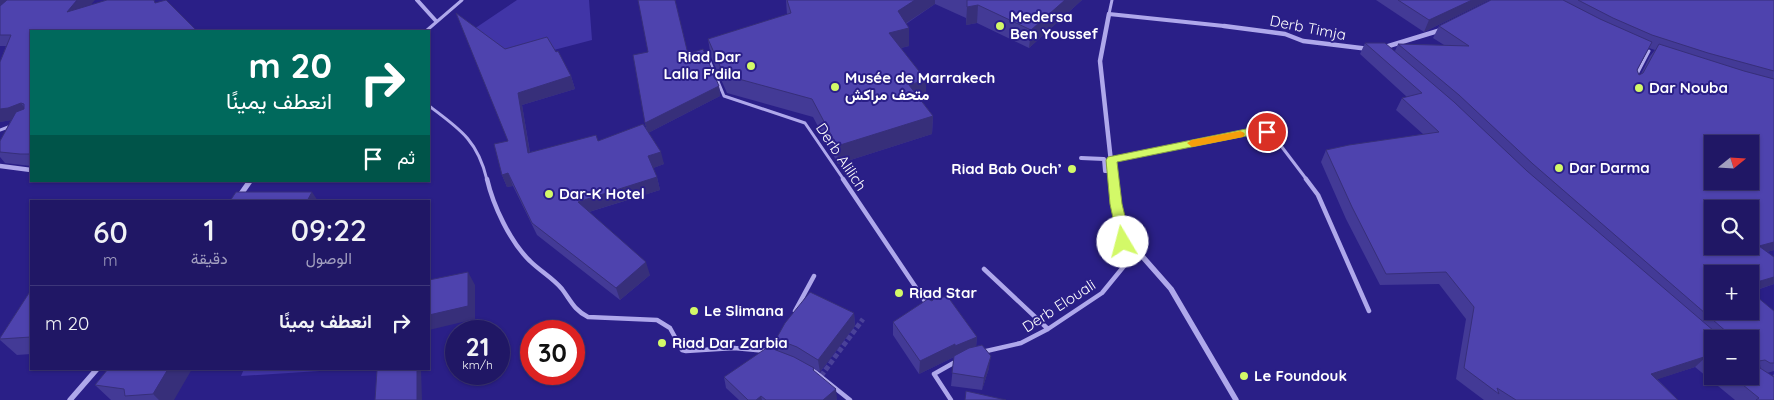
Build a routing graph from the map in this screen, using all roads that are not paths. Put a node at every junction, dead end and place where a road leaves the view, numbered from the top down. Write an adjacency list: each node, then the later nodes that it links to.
1 (417, 0): 5 (street)
2 (462, 0): 5 (lane)
3 (1112, 0): 4 (lane)
4 (1109, 14): 7 (street); 20 (street)
5 (436, 22): 8 (lane)
6 (1450, 25): 14 (street)
7 (1224, 26): 10 (street, Derb Timja)
8 (427, 30)
9 (1640, 48): 11 (lane)
10 (1372, 49)
11 (1649, 52): 12 (lane); 15 (lane)
12 (1658, 54)
13 (707, 55): 29 (lane, Derb Alilich)
14 (1387, 55)
15 (1632, 83)
16 (430, 107): 33 (lane)
17 (16, 124): 18 (lane)
18 (0, 130)
19 (1081, 158): 23 (street)
20 (1112, 160): 23 (street); 30 (lane)
21 (0, 166): 22 (street)
22 (30, 170)
23 (1112, 171): 26 (street)
24 (249, 182): 25 (street)
25 (237, 200)
26 (1129, 260): 32 (lane, Derb Elouali); 41 (street)
27 (984, 269): 32 (lane)
28 (814, 276): 31 (lane)
29 (931, 310)
30 (1369, 311)
31 (790, 320)
32 (1048, 329): 34 (lane, Derb Elouali)
33 (772, 353)
34 (973, 354)
35 (960, 359): 40 (lane)
36 (809, 367): 39 (lane)
37 (96, 370): 38 (street)
38 (70, 400)
39 (850, 400)
40 (951, 400)
41 (1236, 400)

